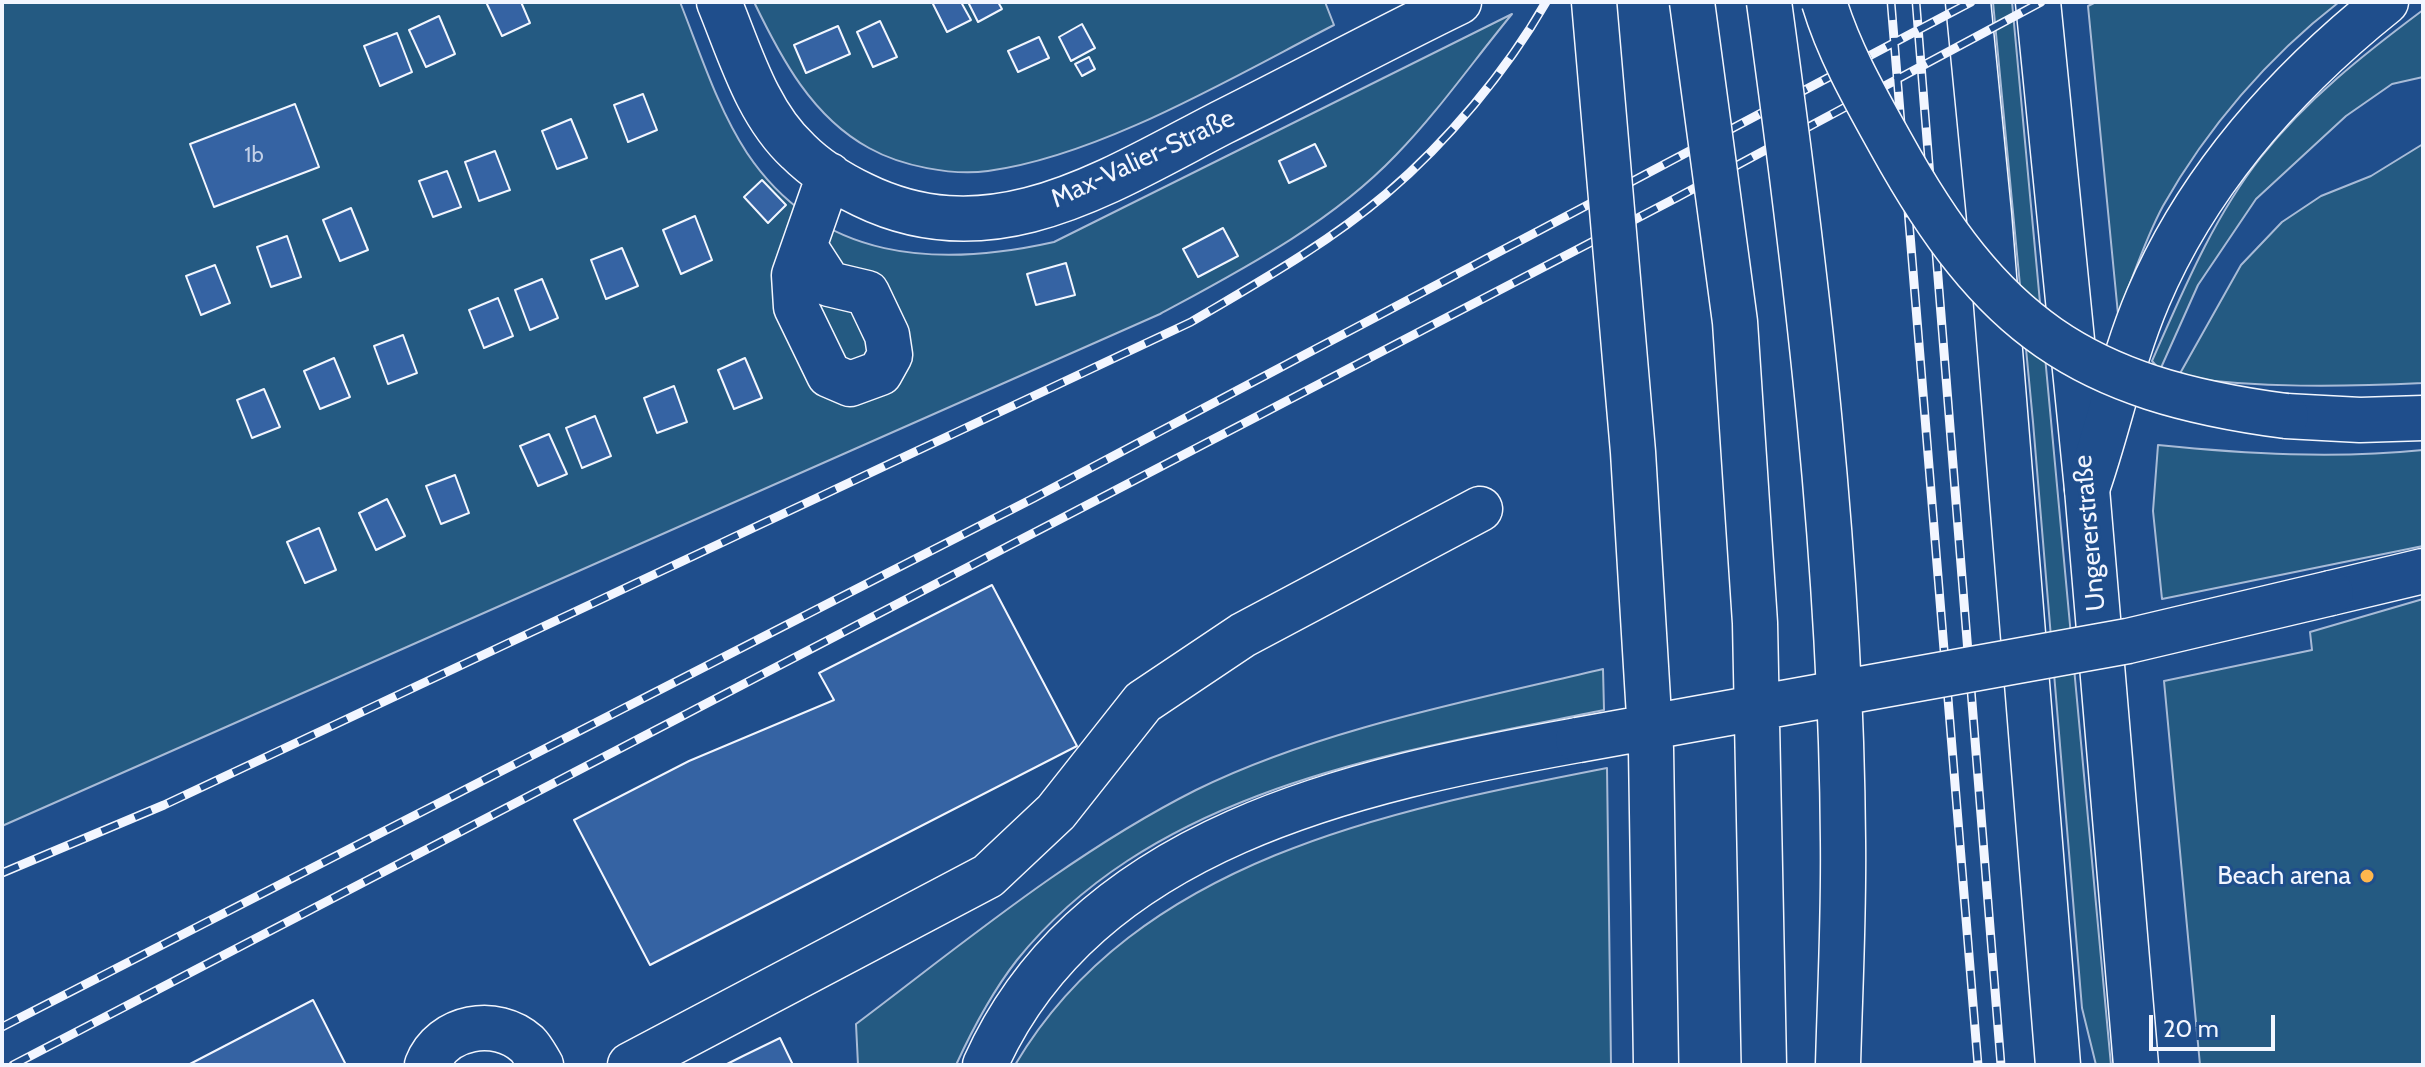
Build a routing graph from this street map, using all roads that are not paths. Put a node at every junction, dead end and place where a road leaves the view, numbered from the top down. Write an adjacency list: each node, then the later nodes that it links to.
1 (719, 2): 10 (main road, Max-Valier-Straße)
2 (1594, 2): 20 (main road, bridge)
3 (1692, 2): 21 (main road, bridge)
4 (1769, 2): 22 (main road, bridge)
5 (1824, 2): 12 (main road, bridge)
6 (1968, 2): 23 (main road)
7 (2038, 2): 13 (main road, Ungererstraße)
8 (2386, 2): 13 (main road)
9 (1452, 4): 10 (main road, Max-Valier-Straße)
10 (829, 175): 11 (main road)
11 (805, 247)
12 (2423, 418)
13 (2087, 489): 24 (main road, Ungererstraße)
14 (1480, 509): 18 (main road)
15 (2423, 571): 19 (main road, bridge)
16 (427, 1065): 17 (main road)
17 (541, 1065)
18 (630, 1065)
19 (985, 1065)
20 (1656, 1065)
21 (1764, 1065)
22 (1838, 1065)
23 (2058, 1065)
24 (2136, 1065)

